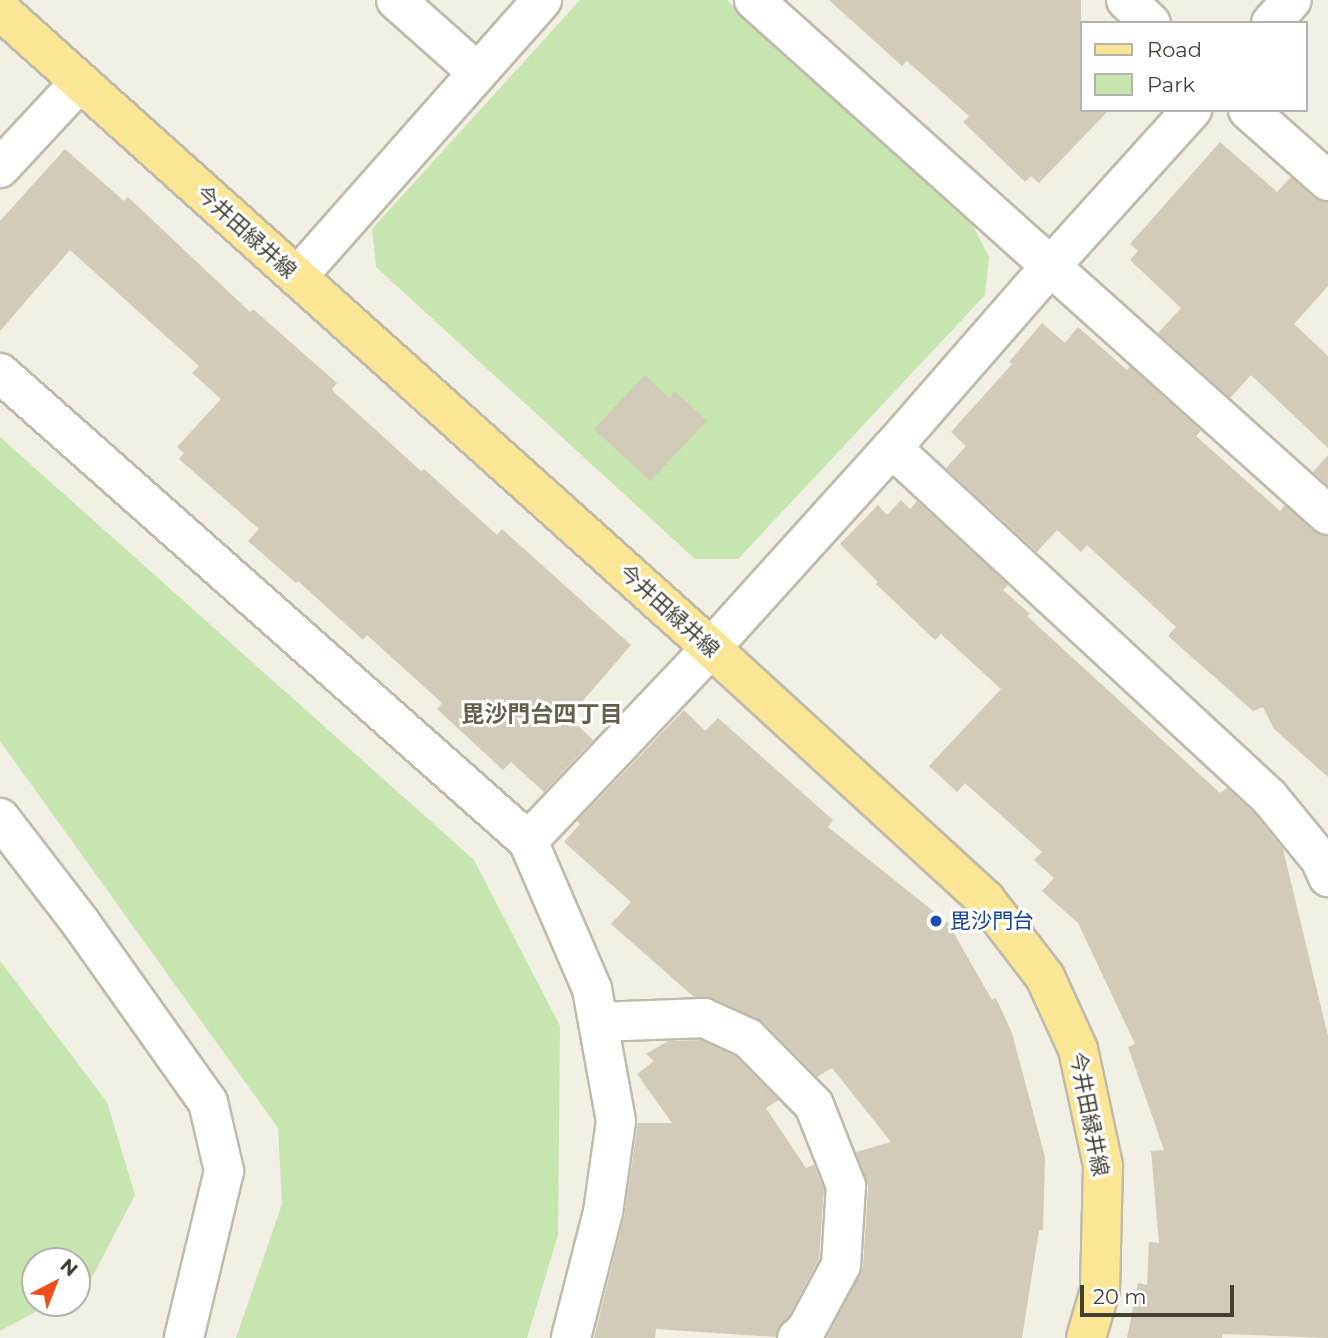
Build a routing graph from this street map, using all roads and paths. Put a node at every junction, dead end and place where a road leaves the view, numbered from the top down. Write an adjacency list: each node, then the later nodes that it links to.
1 (396, 0): 9 (street)
2 (542, 0): 9 (street)
3 (754, 0): 15 (street)
4 (1126, 0): 7 (street)
5 (1292, 0): 8 (street)
6 (0, 10): 10 (main road, 今井田緑井線)
7 (1149, 21)
8 (1274, 21)
9 (477, 72): 16 (street)
10 (80, 82): 13 (street); 16 (main road, 今井田緑井線)
11 (1190, 112): 15 (street)
12 (1250, 112): 14 (street)
13 (0, 168)
14 (1328, 181)
15 (1050, 267): 18 (street); 19 (street)
16 (297, 277): 20 (main road, 今井田緑井線)
17 (0, 373): 22 (street)
18 (892, 448): 20 (street); 23 (street)
19 (1328, 515)
20 (710, 648): 22 (street); 28 (main road, 今井田緑井線)
21 (0, 818): 25 (street)
22 (528, 841): 24 (street)
23 (1328, 877)
24 (598, 1022): 26 (street); 27 (street)
25 (184, 1338)
26 (571, 1338)
27 (797, 1338)
28 (1086, 1338)

